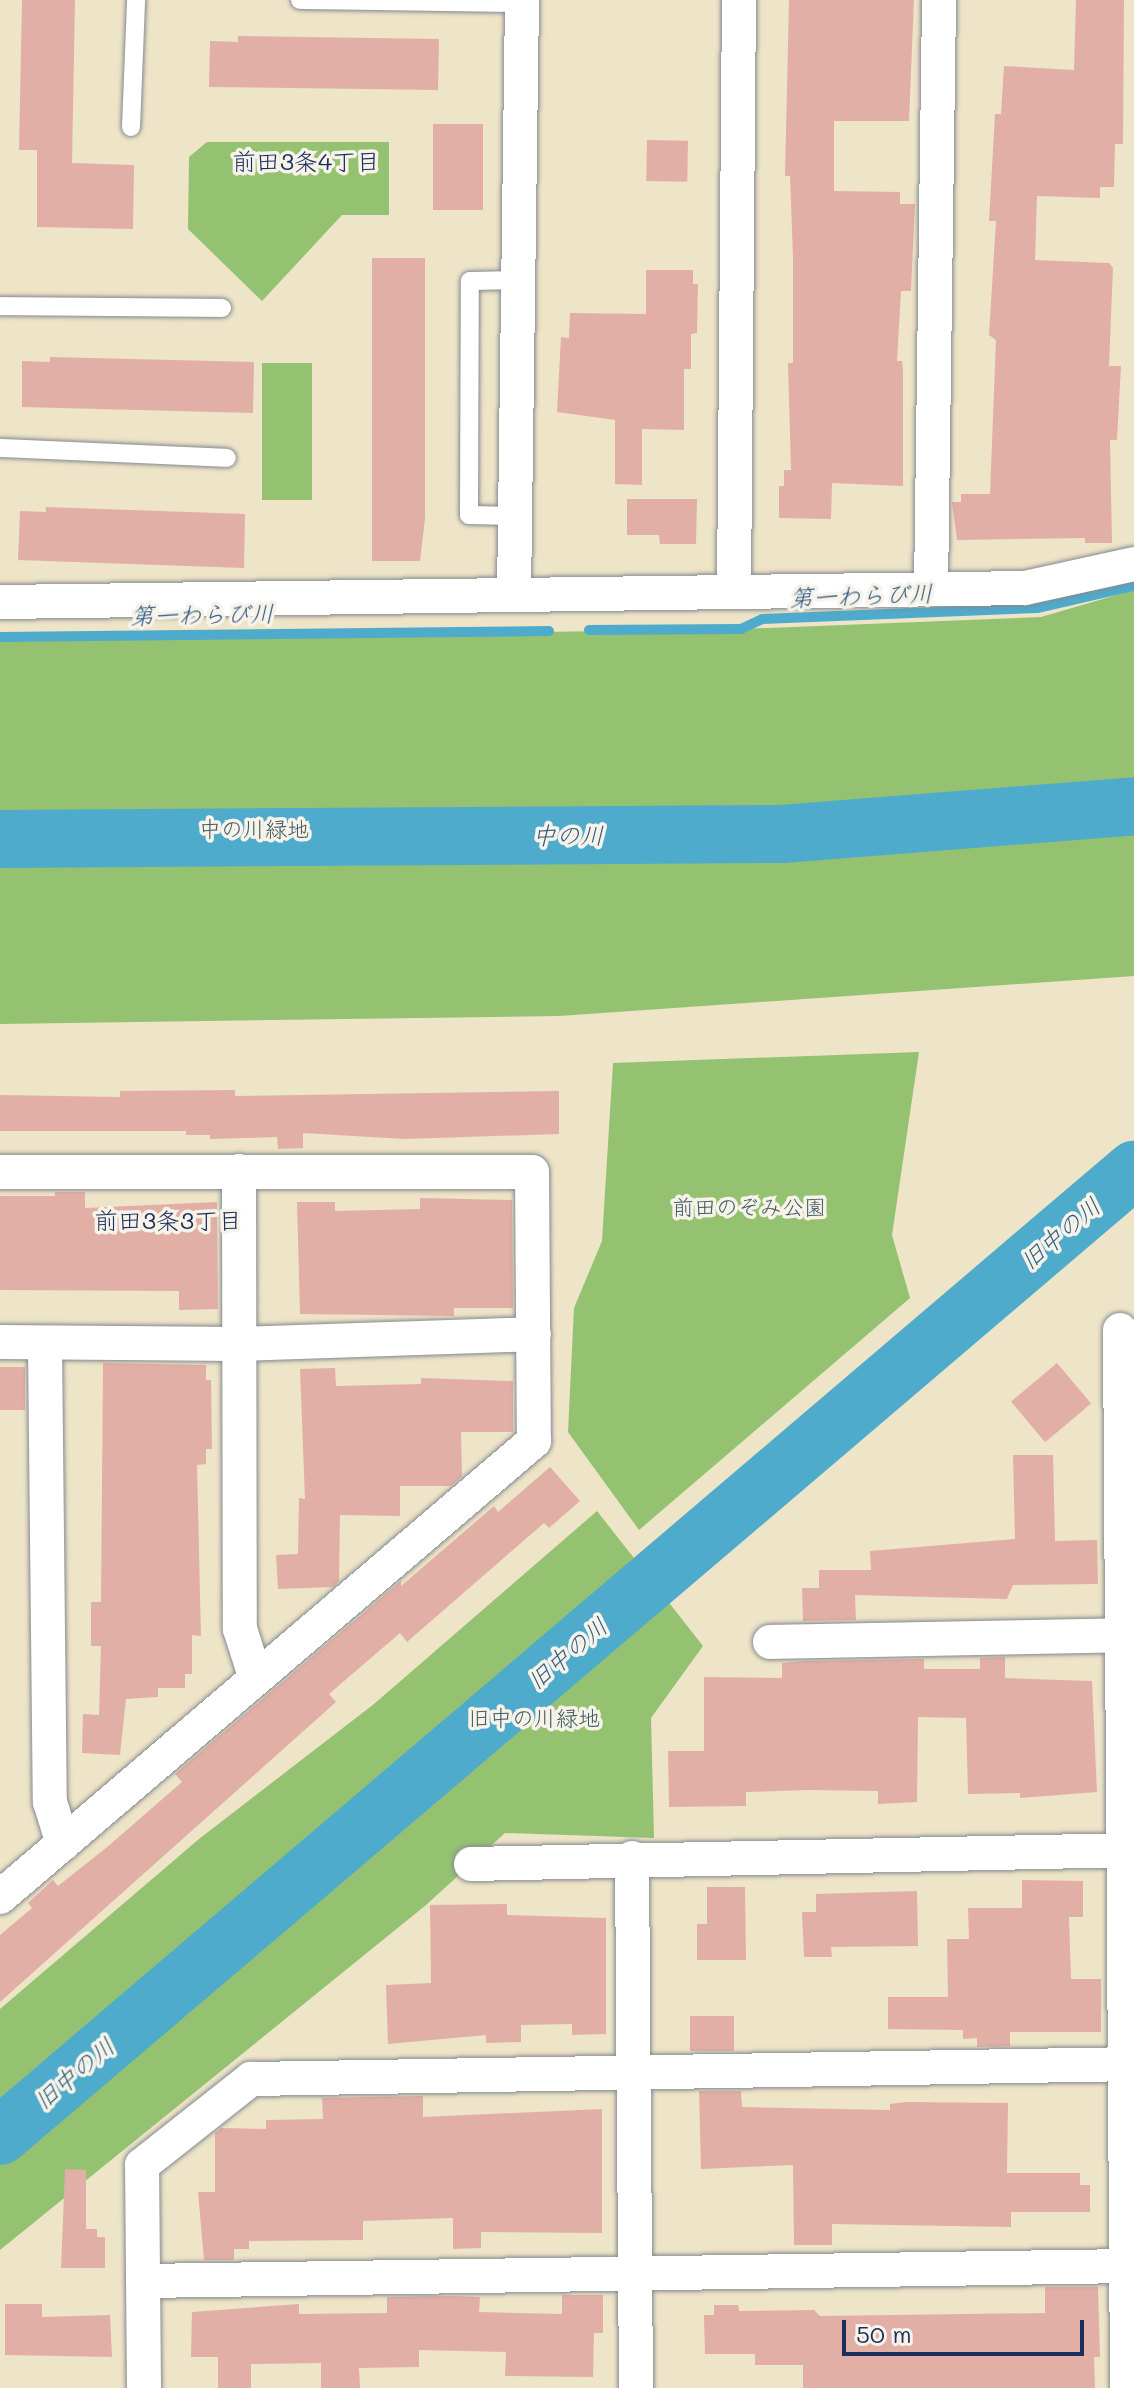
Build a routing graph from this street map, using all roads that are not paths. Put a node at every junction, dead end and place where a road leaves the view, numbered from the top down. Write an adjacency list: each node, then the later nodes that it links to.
1 (136, 0): 6 (lane)
2 (300, 0): 5 (lane)
3 (739, 0): 15 (street)
4 (939, 0): 14 (street)
5 (522, 2): 7 (street)
6 (131, 127)
7 (518, 280): 12 (street); 12 (lane)
8 (0, 306): 9 (lane)
9 (222, 308)
10 (0, 448): 11 (lane)
11 (227, 458)
12 (515, 516): 16 (street)
13 (1134, 564): 14 (street)
14 (931, 589): 15 (street)
15 (734, 592): 16 (street)
16 (514, 595): 17 (street)
17 (0, 602)
18 (239, 1171): 19 (street); 21 (street); 23 (street)
19 (0, 1172)
20 (1120, 1330): 25 (street)
21 (534, 1334): 23 (street); 28 (street)
22 (0, 1342): 24 (street)
23 (238, 1344): 24 (street); 28 (street)
24 (45, 1345): 29 (street)
25 (1128, 1429): 26 (street)
26 (1128, 1635): 27 (street); 30 (street)
27 (770, 1642)
28 (256, 1679): 29 (street)
29 (63, 1844): 33 (street)
30 (1128, 1850): 31 (street); 34 (street)
31 (632, 1858): 32 (street); 35 (street)
32 (471, 1864)
33 (0, 1897)
34 (1129, 2064): 35 (street); 36 (street)
35 (633, 2074): 37 (street); 38 (street)
36 (1130, 2266): 37 (street); 41 (street)
37 (637, 2271): 38 (street); 40 (street)
38 (143, 2281): 39 (street)
39 (144, 2388)
40 (636, 2388)
41 (1127, 2388)

